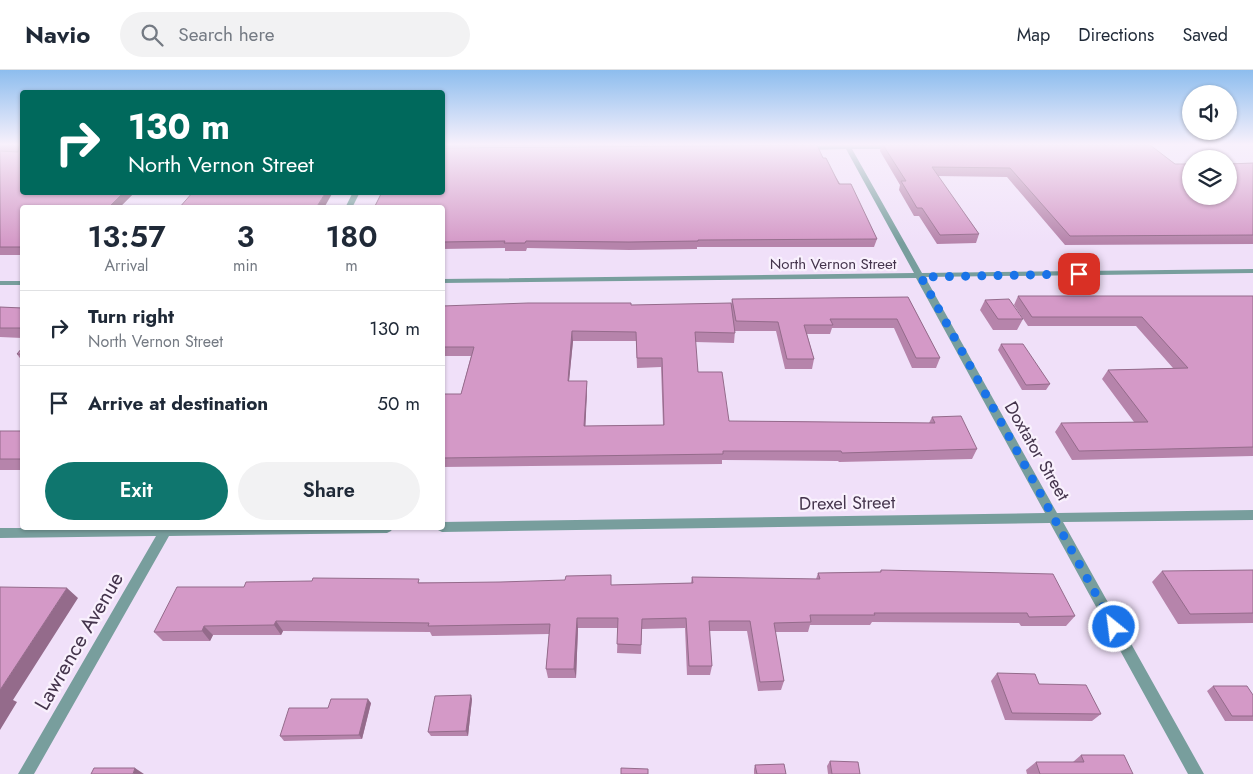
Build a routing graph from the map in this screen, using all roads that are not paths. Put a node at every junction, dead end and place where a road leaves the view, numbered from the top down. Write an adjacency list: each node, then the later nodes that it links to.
1 (866, 178): 3 (street, Doxtator Street)
2 (1253, 271): 3 (street, North Vernon Street)
3 (921, 277): 4 (street, North Vernon Street); 8 (street, Doxtator Street)
4 (445, 281)
5 (20, 283): 6 (street)
6 (0, 284)
7 (1253, 515): 8 (street, Drexel Street)
8 (1055, 518): 9 (street, Drexel Street); 14 (street, Doxtator Street)
9 (445, 527)
10 (124, 530): 12 (street)
11 (165, 530): 13 (street, Lawrence Avenue)
12 (0, 533)
13 (26, 774)
14 (1196, 774)

